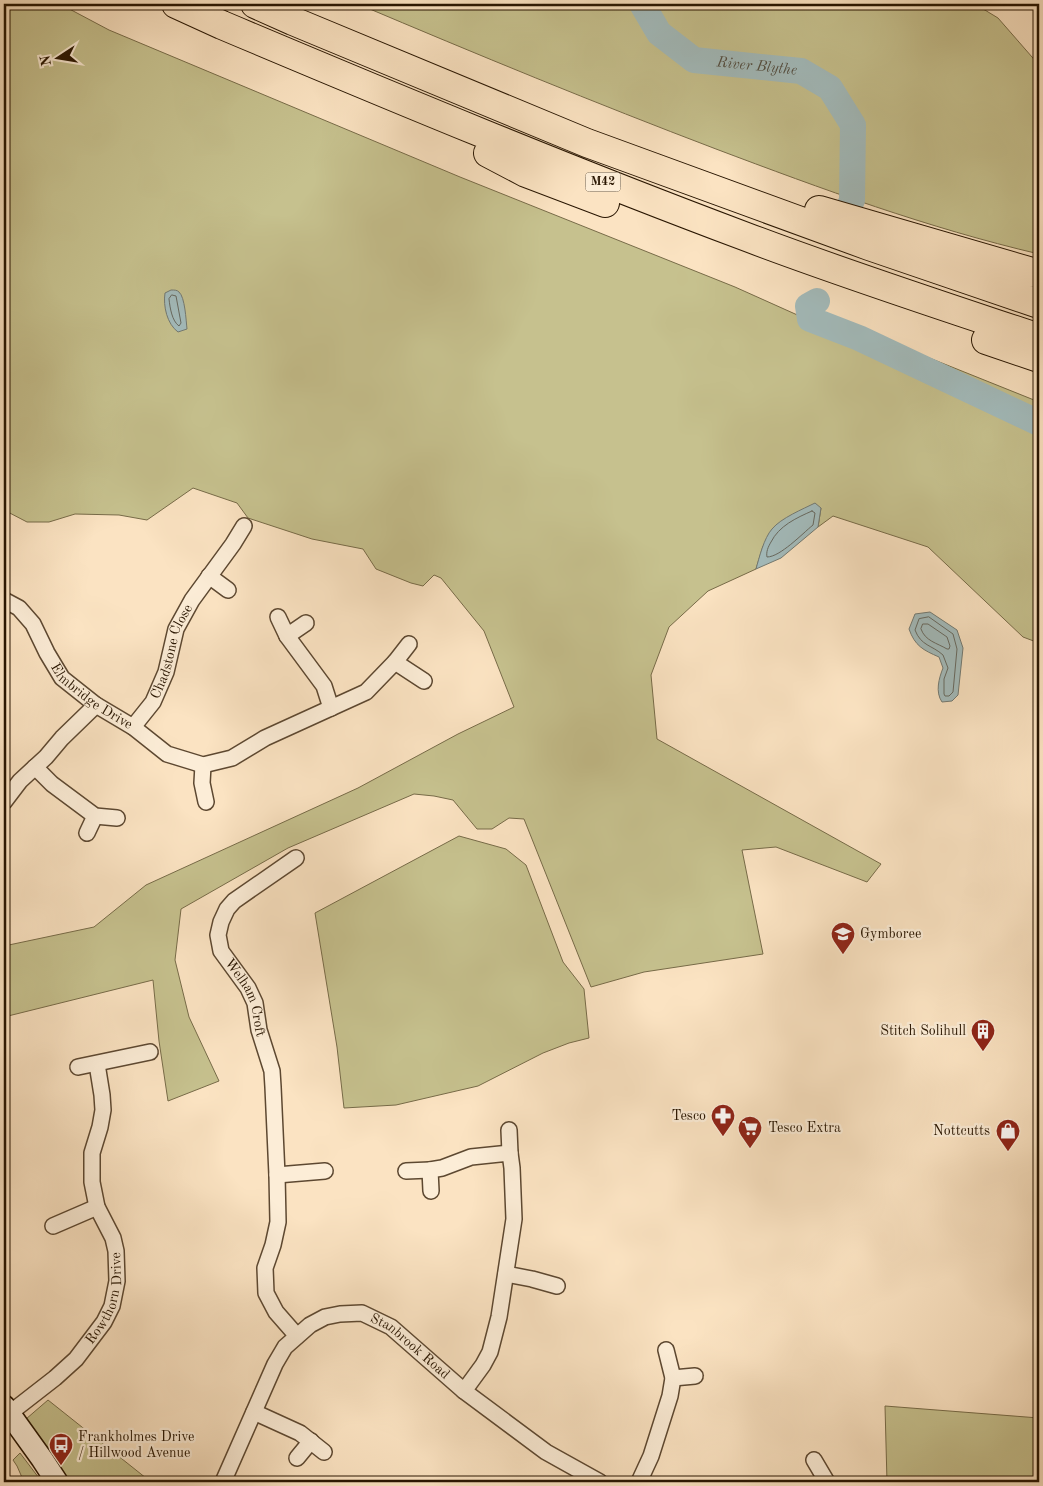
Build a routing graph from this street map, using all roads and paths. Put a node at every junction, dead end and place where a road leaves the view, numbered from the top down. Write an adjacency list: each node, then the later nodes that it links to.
1 (176, 4): 3 (highway, M42)
2 (256, 4): 4 (highway, M42)
3 (355, 81): 7 (highway, M42); 8 (highway)
4 (587, 143): 5 (highway); 6 (highway, M42)
5 (1039, 274)
6 (1039, 304)
7 (1039, 338)
8 (1039, 358)
9 (244, 526): 10 (street, Chadstone Close)
10 (209, 576): 11 (street); 21 (street, Chadstone Close)
11 (228, 590)
12 (4, 600): 19 (street, Elmbridge Drive)
13 (278, 617): 15 (street)
14 (306, 623): 15 (street)
15 (287, 636): 20 (street)
16 (409, 644): 17 (street)
17 (395, 662): 18 (street); 20 (street)
18 (424, 681)
19 (96, 705): 21 (street, Elmbridge Drive); 23 (street)
20 (331, 708): 22 (street)
21 (133, 726): 22 (street, Elmbridge Drive)
22 (204, 765): 25 (street)
23 (35, 767): 24 (street); 26 (street)
24 (4, 802)
25 (206, 802)
26 (95, 816): 27 (street); 28 (street)
27 (117, 818)
28 (87, 833)
29 (296, 858): 38 (street, Welham Croft)
30 (150, 1052): 31 (street)
31 (97, 1064): 32 (street); 40 (street, Rowthorn Drive)
32 (78, 1067)
33 (509, 1130): 34 (street)
34 (510, 1153): 35 (street); 42 (street)
35 (430, 1170): 37 (street); 39 (street)
36 (326, 1171): 38 (street)
37 (406, 1171)
38 (277, 1175): 44 (street, Welham Croft)
39 (431, 1191)
40 (97, 1207): 41 (street); 49 (street, Rowthorn Drive)
41 (53, 1226)
42 (506, 1274): 43 (street); 48 (street)
43 (557, 1286)
44 (297, 1336): 48 (street, Stanbrook Road); 50 (street, Stanbrook Road)
45 (666, 1350): 47 (street)
46 (696, 1376): 47 (street)
47 (673, 1378): 58 (street)
48 (464, 1391): 57 (street, Stanbrook Road)
49 (7, 1409): 55 (street)
50 (254, 1412): 51 (street); 56 (street, Stanbrook Road)
51 (310, 1441): 52 (street); 53 (street)
52 (324, 1452)
53 (297, 1458)
54 (814, 1460): 59 (street)
55 (57, 1482)
56 (222, 1482)
57 (600, 1482)
58 (639, 1482)
59 (827, 1482)

